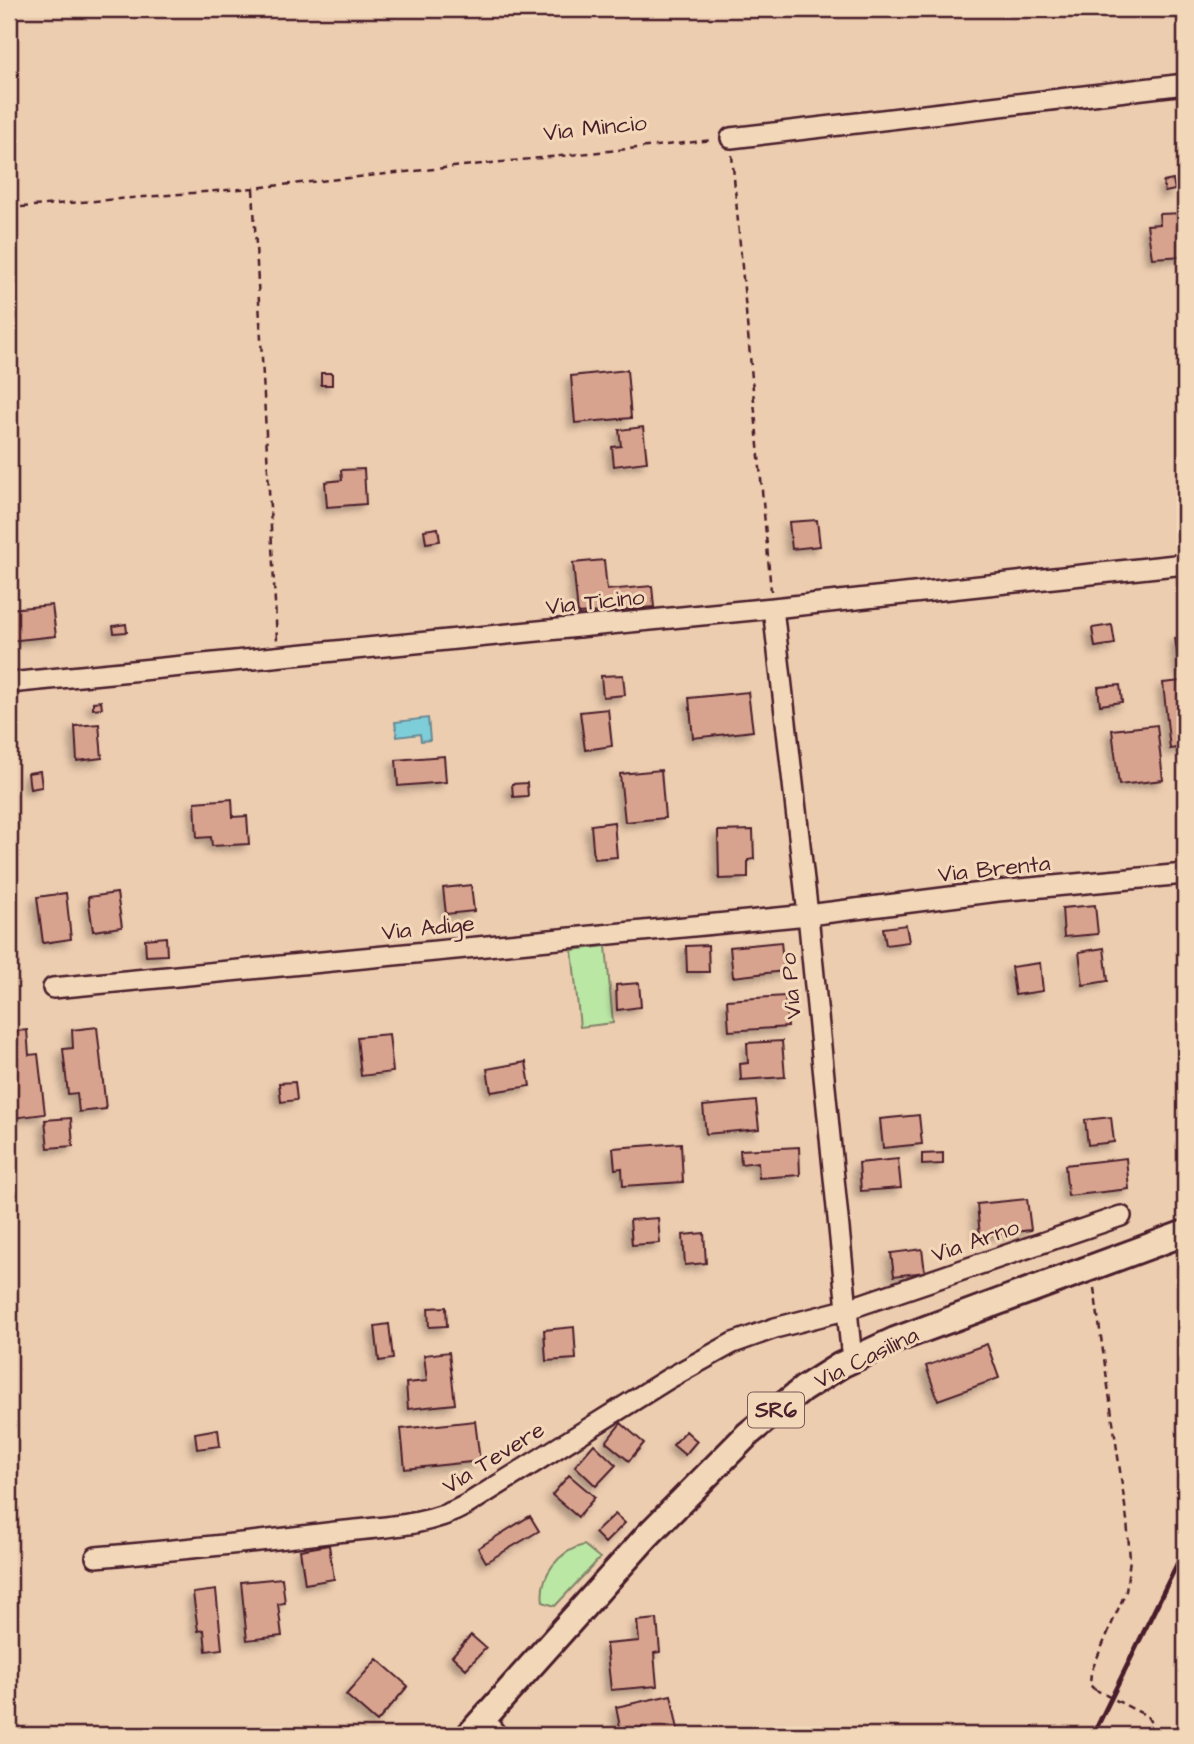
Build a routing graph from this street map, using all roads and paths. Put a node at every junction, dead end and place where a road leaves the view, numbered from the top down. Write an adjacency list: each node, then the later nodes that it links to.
1 (1185, 84): 2 (street)
2 (731, 138): 3 (path, Via Mincio); 6 (path)
3 (253, 188): 4 (path, Via Mincio); 7 (path)
4 (9, 208)
5 (1185, 564): 6 (street, Via Ticino)
6 (773, 608): 7 (street, Via Ticino); 10 (street, Via Po)
7 (278, 657): 8 (street, Via Ticino)
8 (9, 682)
9 (1185, 874): 10 (street, Via Brenta)
10 (808, 915): 11 (street, Via Adige); 15 (street, Via Po)
11 (53, 988)
12 (1121, 1216): 15 (street, Via Arno)
13 (1185, 1233): 14 (main road, Via Casilina / SR6)
14 (1076, 1272): 16 (main road, Via Casilina / SR6); 19 (path, bridge)
15 (845, 1310): 16 (street, Via Po); 17 (street, Via Tevere)
16 (852, 1360): 18 (main road, Via Casilina / SR6)
17 (96, 1557)
18 (483, 1730)
19 (1158, 1735)

